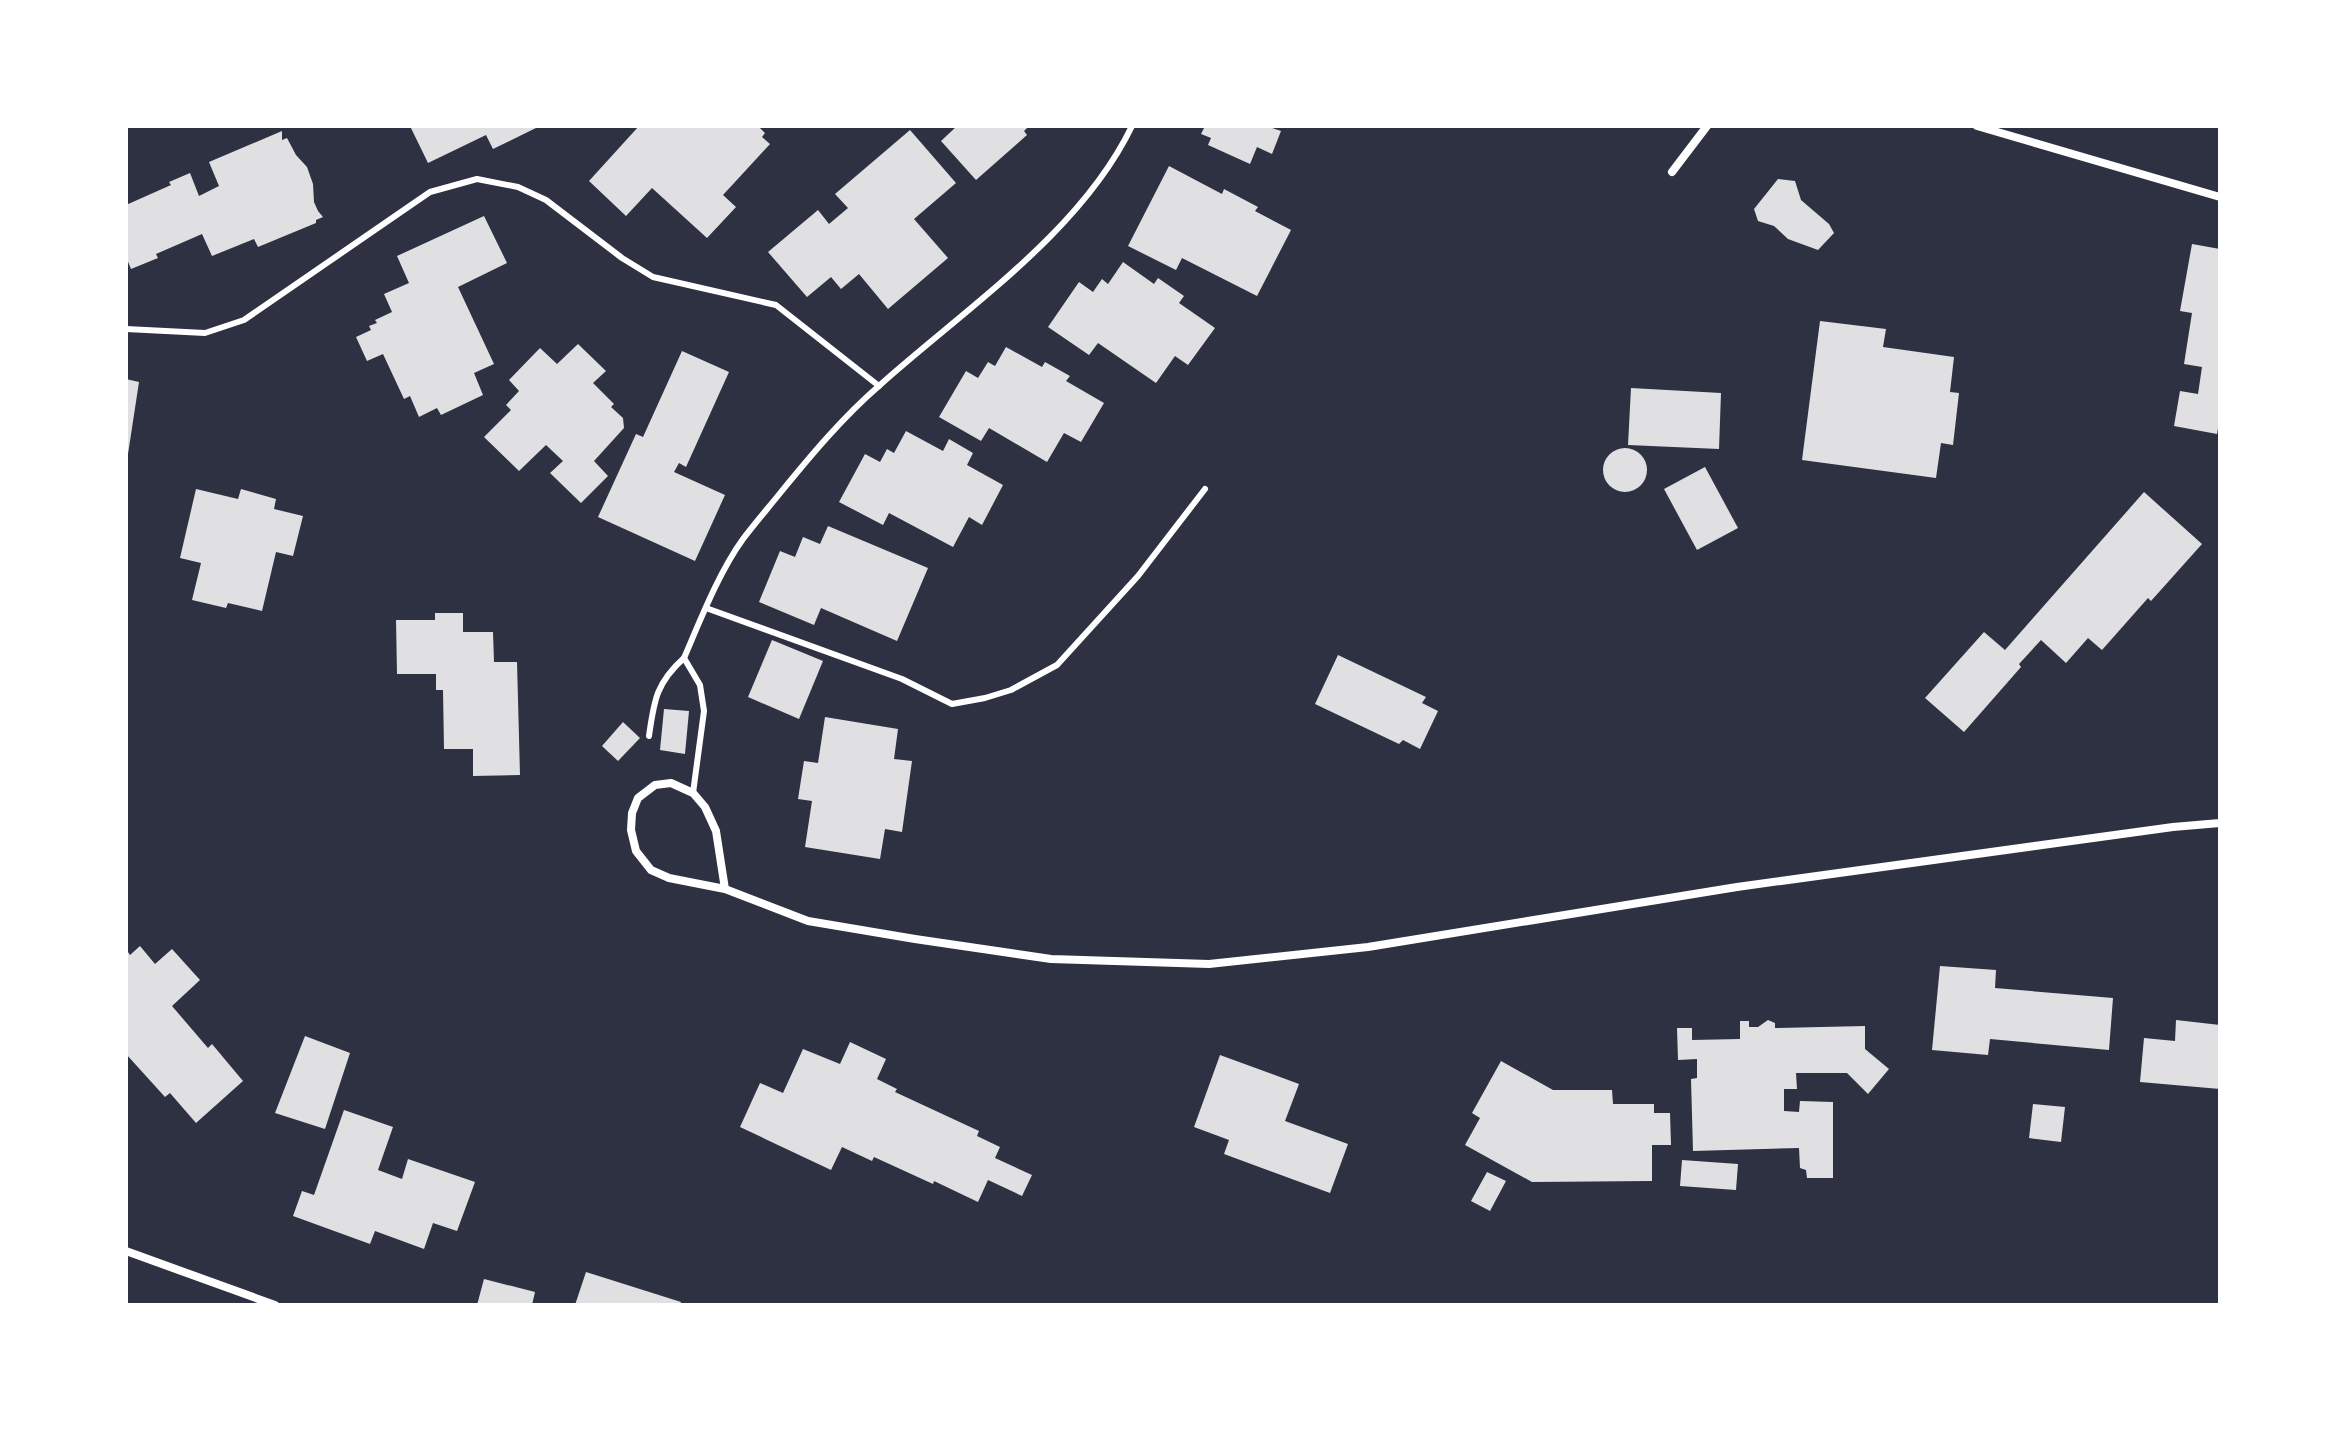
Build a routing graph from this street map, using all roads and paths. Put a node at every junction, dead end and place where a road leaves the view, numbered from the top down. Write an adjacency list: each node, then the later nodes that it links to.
1 (1132, 126): 7 (lane)
2 (1707, 126): 4 (street)
3 (1977, 126): 5 (street)
4 (1672, 172)
5 (2220, 197)
6 (126, 329): 7 (lane)
7 (879, 386): 9 (lane)
8 (1205, 489): 9 (lane)
9 (706, 608): 10 (lane)
10 (684, 658): 11 (lane); 12 (lane)
11 (649, 736)
12 (693, 793): 14 (street); 14 (street)
13 (2220, 823): 14 (street)
14 (725, 889)
15 (126, 1251): 16 (street)
16 (275, 1305)

